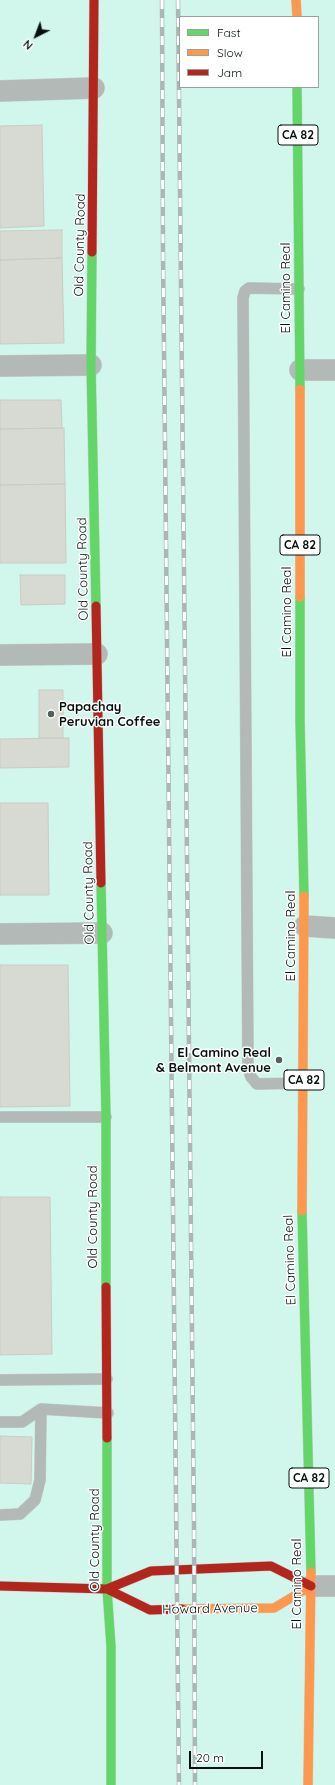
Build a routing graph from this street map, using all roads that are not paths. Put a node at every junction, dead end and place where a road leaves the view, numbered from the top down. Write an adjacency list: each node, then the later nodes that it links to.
1 (94, 0): 4 (main road, Old County Road)
2 (296, 0): 3 (main road)
3 (296, 16)
4 (94, 88): 6 (street); 8 (main road, Old County Road)
5 (297, 88): 7 (main road, El Camino Real / CA 82)
6 (0, 91)
7 (299, 289): 10 (main road, El Camino Real / CA 82); 18 (lane)
8 (91, 365): 9 (street); 12 (main road, Old County Road)
9 (0, 366)
10 (300, 370): 11 (street); 14 (main road, El Camino Real / CA 82)
11 (335, 370)
12 (97, 654): 13 (street); 16 (main road, Old County Road)
13 (0, 655)
14 (305, 926): 15 (street); 18 (main road, El Camino Real / CA 82)
15 (335, 928)
16 (102, 933): 17 (street); 20 (main road, Old County Road)
17 (0, 934)
18 (304, 1083): 28 (main road, El Camino Real / CA 82)
19 (0, 1117): 20 (lane)
20 (106, 1117): 21 (main road, Old County Road)
21 (107, 1378): 22 (lane); 24 (main road, Old County Road)
22 (0, 1380)
23 (41, 1409): 24 (lane); 25 (lane); 26 (lane)
24 (108, 1413): 30 (main road, Old County Road)
25 (0, 1422)
26 (0, 1515)
27 (0, 1586): 30 (main road, Howard Avenue)
28 (311, 1586): 29 (street, Howard Avenue); 30 (main road, Howard Avenue); 30 (main road, Howard Avenue); 32 (main road, El Camino Real / CA 82)
29 (335, 1586)
30 (107, 1589): 31 (main road, Old County Road)
31 (111, 1785)
32 (308, 1785)

